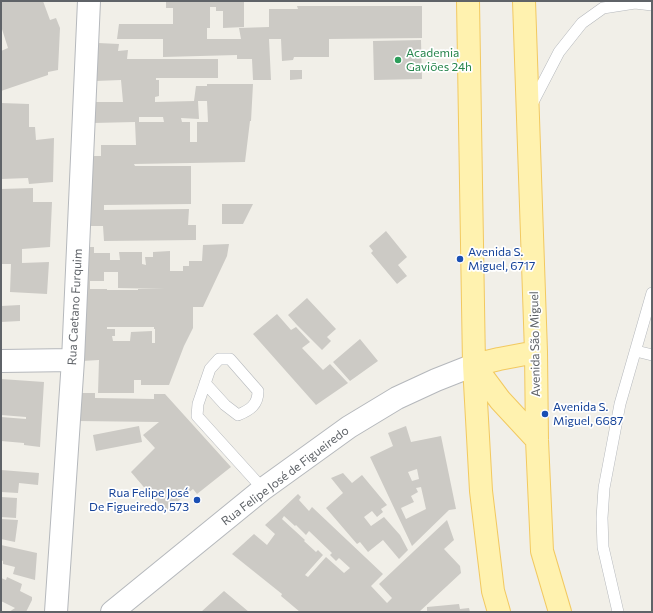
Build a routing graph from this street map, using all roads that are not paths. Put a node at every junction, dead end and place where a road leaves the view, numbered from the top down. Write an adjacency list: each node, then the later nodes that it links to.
1 (89, 1): 10 (street, Rua Caetano Furquim)
2 (468, 1): 12 (main road)
3 (524, 1): 5 (main road, Avenida São Miguel)
4 (652, 5): 5 (lane)
5 (527, 113): 8 (main road, Avenida São Miguel)
6 (652, 293): 7 (lane)
7 (636, 351): 9 (lane); 20 (lane)
8 (536, 352): 12 (main road); 14 (main road, Avenida São Miguel)
9 (652, 355)
10 (73, 360): 11 (street); 16 (street, Rua Caetano Furquim)
11 (1, 361)
12 (474, 365): 14 (main road); 15 (street, Rua Felipe José de Figueiredo); 18 (main road)
13 (205, 383): 13 (lane); 15 (lane)
14 (537, 440): 19 (main road, Avenida São Miguel)
15 (263, 489): 17 (street, Rua Felipe José de Figueiredo)
16 (56, 612)
17 (112, 612)
18 (499, 612)
19 (560, 612)
20 (618, 612)

